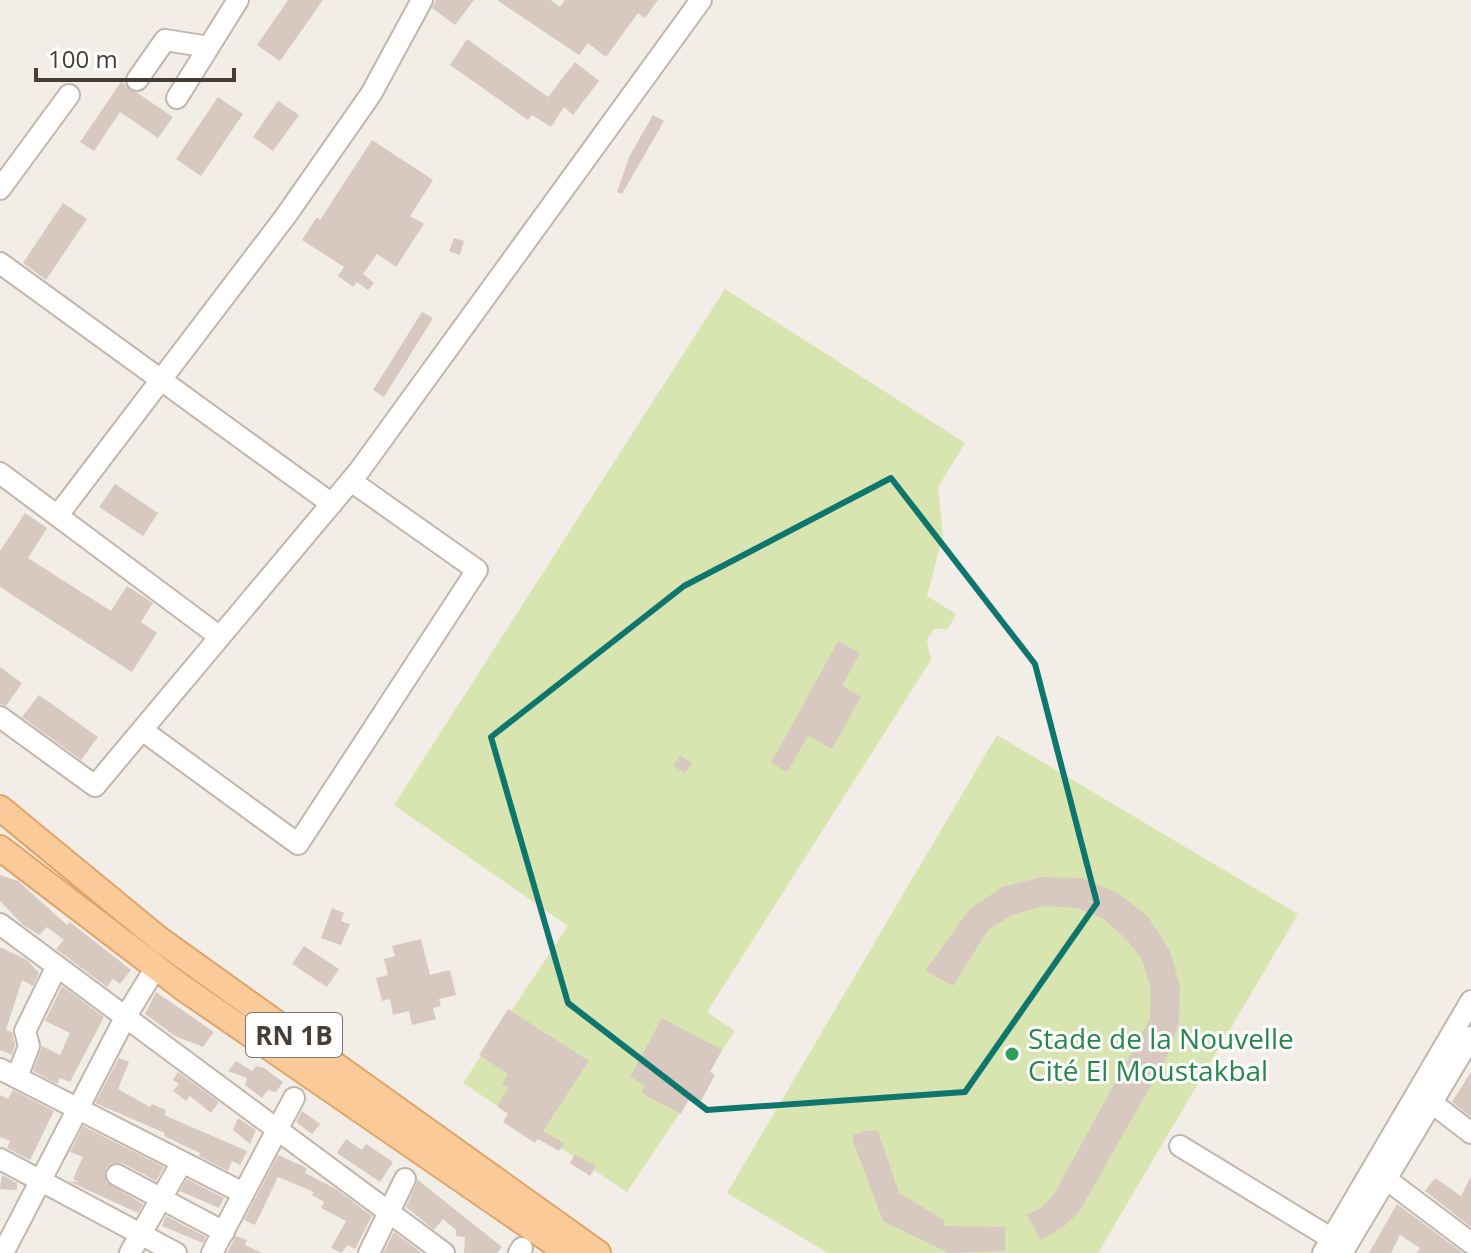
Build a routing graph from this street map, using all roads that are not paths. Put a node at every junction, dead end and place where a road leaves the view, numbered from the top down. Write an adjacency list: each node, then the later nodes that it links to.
1 (238, 0): 4 (street)
2 (422, 0): 10 (street)
3 (701, 0): 12 (street)
4 (209, 47): 5 (street); 7 (street)
5 (137, 80)
6 (69, 95): 8 (street)
7 (177, 98)
8 (0, 189)
9 (0, 263): 10 (street)
10 (159, 378): 13 (street); 14 (street)
11 (0, 473): 14 (street)
12 (351, 481): 13 (street); 17 (street)
13 (332, 504): 15 (street)
14 (58, 515): 15 (street)
15 (220, 637): 17 (street)
16 (0, 717): 17 (street)
17 (142, 730)
18 (0, 808): 19 (main road, RN 1B)
19 (22, 826): 20 (street); 48 (main road, RN 1B)
20 (0, 847): 23 (main road, RN 1B)
21 (0, 924): 22 (street)
22 (57, 966): 25 (street); 27 (street)
23 (156, 967): 25 (street); 53 (main road, RN 1B)
24 (1471, 1001): 46 (street)
25 (126, 1016): 30 (street); 31 (street)
26 (1471, 1037): 29 (street)
27 (8, 1073): 30 (street)
28 (294, 1098): 31 (street)
29 (1432, 1103): 32 (street); 39 (street)
30 (79, 1107): 35 (street); 37 (street)
31 (276, 1128): 40 (street); 42 (street)
32 (1471, 1133)
33 (1180, 1146): 46 (street)
34 (0, 1159): 37 (street)
35 (182, 1162): 40 (street); 41 (street)
36 (117, 1175): 41 (street)
37 (41, 1179): 45 (street); 47 (street)
38 (405, 1179): 42 (street)
39 (1386, 1179): 44 (street); 46 (street)
40 (243, 1193): 43 (street)
41 (161, 1199): 43 (street); 45 (street)
42 (389, 1212): 51 (street); 52 (street)
43 (224, 1232): 50 (street)
44 (1471, 1243)
45 (135, 1244): 49 (street)
46 (1335, 1248)
47 (6, 1250)
48 (597, 1252)
49 (176, 1253)
50 (212, 1253)
51 (369, 1253)
52 (444, 1253)
53 (568, 1253)

